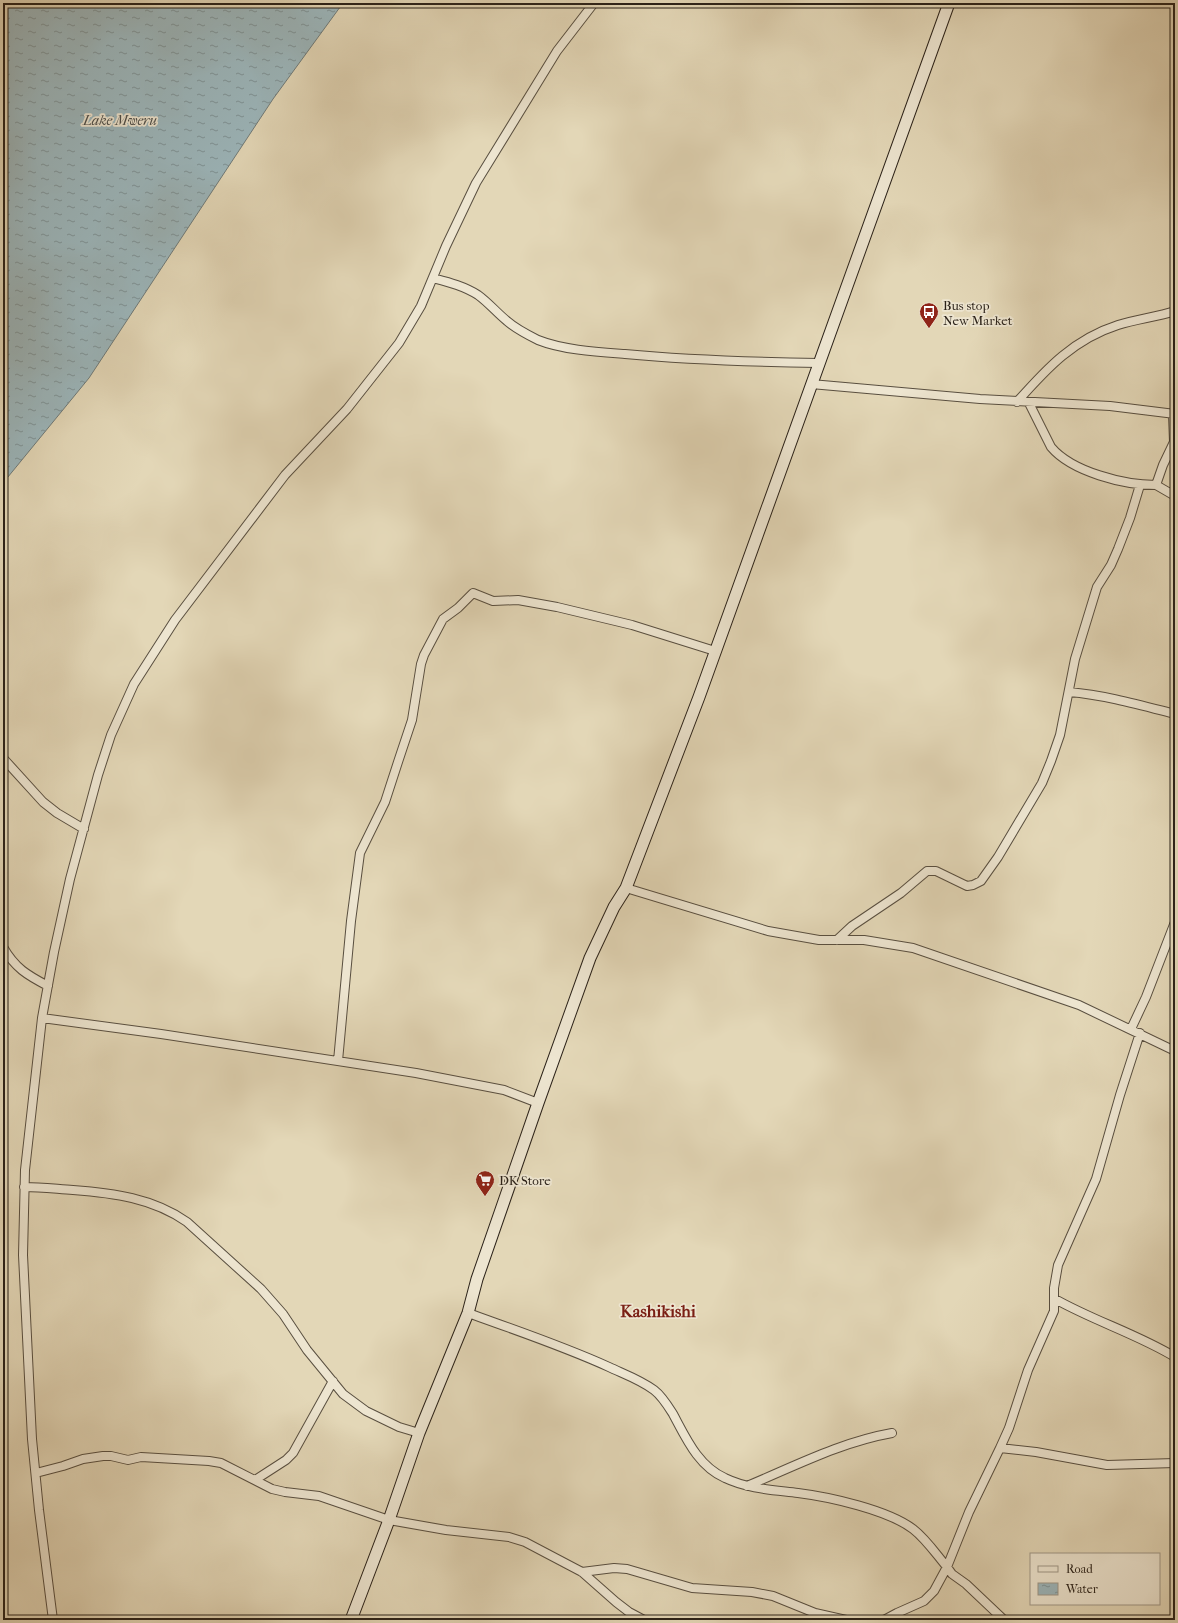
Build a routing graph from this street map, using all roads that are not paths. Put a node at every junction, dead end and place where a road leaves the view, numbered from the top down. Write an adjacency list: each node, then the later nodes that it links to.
1 (594, 3): 3 (street)
2 (949, 3): 5 (main road)
3 (433, 278): 5 (street); 17 (street)
4 (1175, 311): 7 (street)
5 (818, 363): 6 (main road)
6 (811, 384): 7 (street); 13 (main road)
7 (1017, 402): 8 (street)
8 (1029, 402): 9 (street); 10 (street)
9 (1174, 414): 11 (street)
10 (1140, 485): 11 (street); 14 (street)
11 (1156, 486): 12 (street)
12 (1175, 496)
13 (715, 651): 18 (main road); 27 (street)
14 (1069, 692): 15 (street); 20 (street)
15 (1175, 714)
16 (3, 758): 17 (street)
17 (84, 829): 22 (street)
18 (626, 888): 20 (street); 28 (main road)
19 (1175, 922): 24 (street)
20 (837, 940): 24 (street)
21 (3, 947): 22 (street)
22 (48, 986): 23 (street)
23 (42, 1018): 27 (street); 29 (street)
24 (1131, 1029): 25 (street)
25 (1140, 1033): 26 (street); 30 (street)
26 (1175, 1051)
27 (338, 1061): 28 (street)
28 (538, 1103): 31 (main road)
29 (24, 1187): 33 (street); 38 (street)
30 (1055, 1299): 32 (street); 36 (street)
31 (468, 1313): 34 (main road); 40 (street)
32 (1175, 1357)
33 (333, 1381): 34 (street); 39 (street)
34 (419, 1433): 41 (main road)
35 (892, 1433): 40 (street)
36 (1000, 1448): 37 (street); 42 (street)
37 (1175, 1462)
38 (36, 1473): 39 (street); 45 (street)
39 (255, 1480): 41 (street)
40 (747, 1486): 42 (street)
41 (389, 1520): 43 (street); 46 (main road)
42 (947, 1567): 50 (street); 51 (street)
43 (582, 1572): 44 (street); 49 (street)
44 (629, 1612): 47 (street); 48 (street)
45 (53, 1620)
46 (351, 1620)
47 (632, 1620)
48 (644, 1620)
49 (846, 1620)
50 (884, 1620)
51 (1004, 1620)

